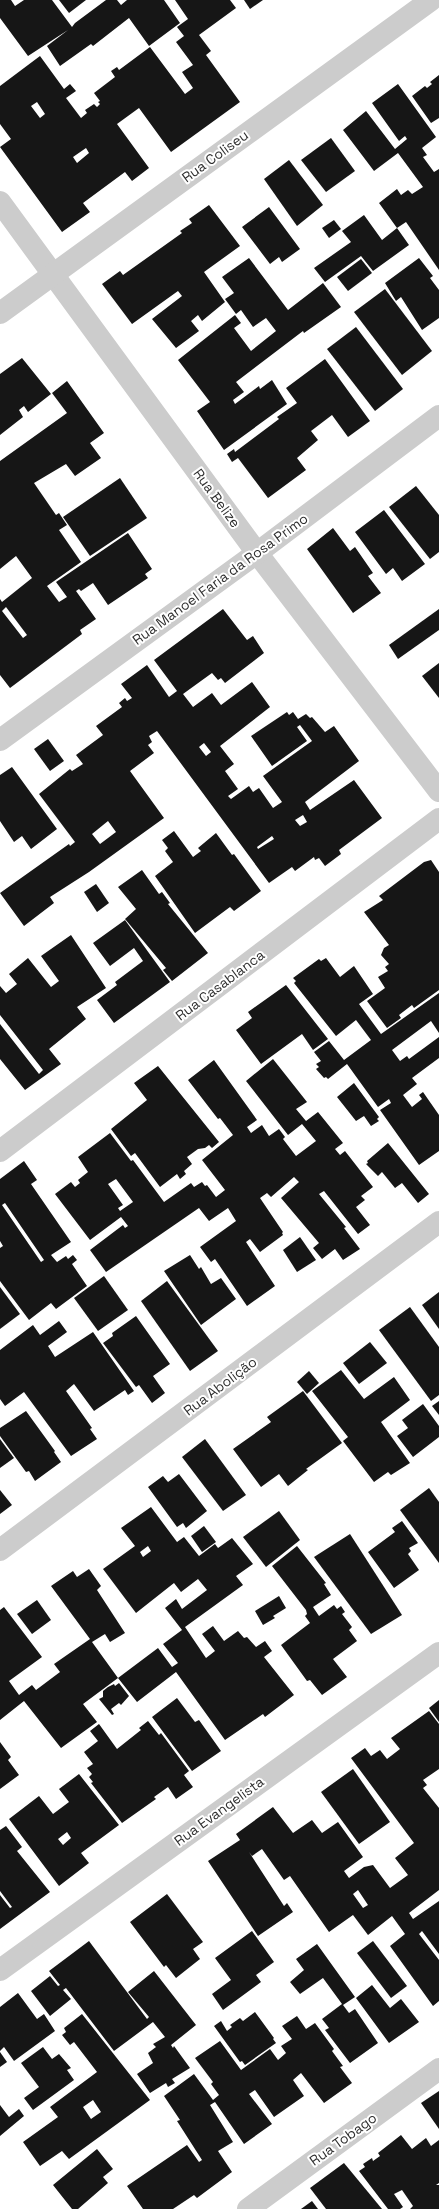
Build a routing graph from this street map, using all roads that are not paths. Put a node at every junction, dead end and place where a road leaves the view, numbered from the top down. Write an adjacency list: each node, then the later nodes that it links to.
1 (431, 0): 3 (street, Rua Coliseu)
2 (0, 202): 3 (street, Rua Belize)
3 (53, 273): 4 (street, Rua Coliseu); 6 (street, Rua Belize)
4 (0, 313)
5 (439, 416): 6 (street, Rua Manoel Faria da Rosa Primo)
6 (257, 552): 7 (street, Rua Manoel Faria da Rosa Primo); 8 (street, Rua Belize)
7 (0, 740)
8 (439, 791)
9 (439, 819): 10 (street, Rua Casablanca)
10 (0, 1151)
11 (439, 1222): 12 (street, Rua Abolição)
12 (0, 1550)
13 (439, 1653): 14 (street, Rua Evangelista)
14 (0, 1970)
15 (439, 2069): 16 (street, Rua Tobago)
16 (248, 2209)

